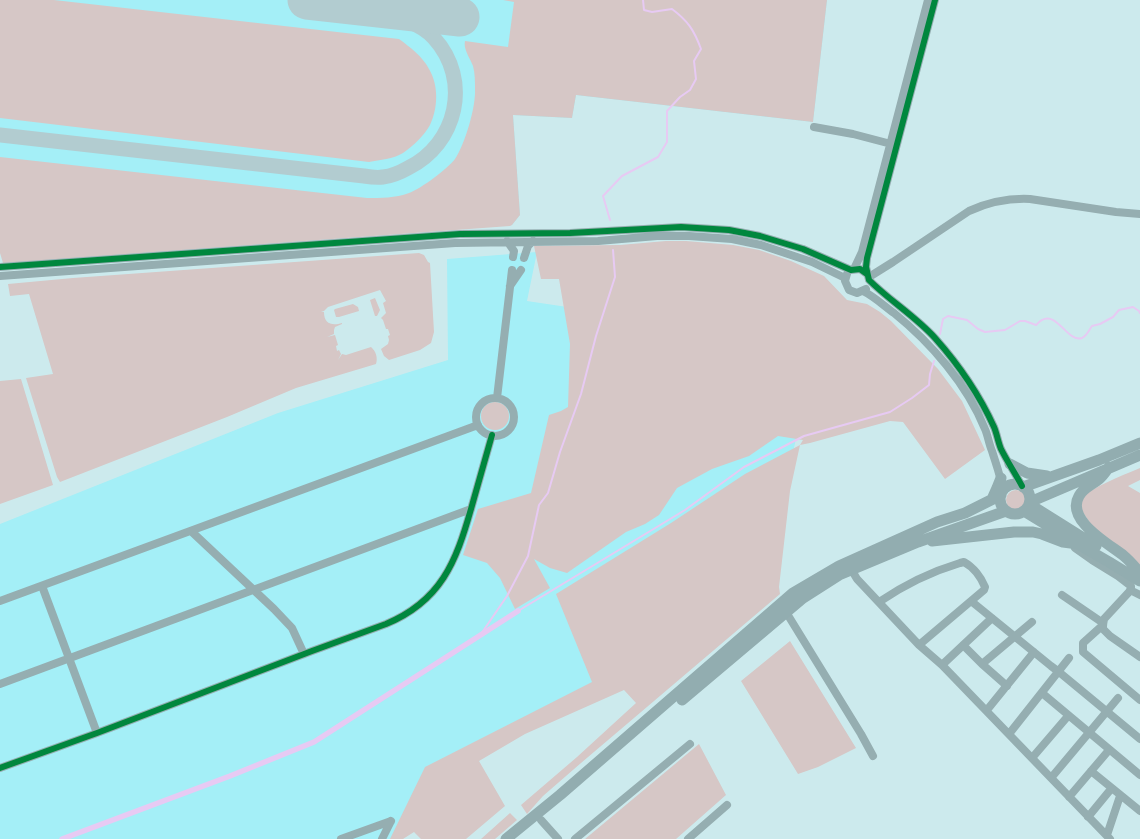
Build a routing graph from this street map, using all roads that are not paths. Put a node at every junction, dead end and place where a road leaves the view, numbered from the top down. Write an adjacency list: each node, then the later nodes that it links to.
1 (928, 0): 4 (street)
2 (936, 0): 4 (street)
3 (814, 127): 4 (street)
4 (894, 144): 13 (street); 17 (street)
5 (1140, 214): 17 (street)
6 (428, 240): 7 (street); 12 (street); 16 (street)
7 (438, 240): 8 (street); 13 (street)
8 (507, 241): 9 (street); 9 (street)
9 (524, 242): 10 (street)
10 (533, 242): 11 (street); 18 (street)
11 (524, 258)
12 (0, 267)
13 (853, 269): 17 (street); 18 (street)
14 (512, 270): 19 (street)
15 (521, 270): 19 (street)
16 (0, 276)
17 (868, 277): 20 (street); 26 (street)
18 (845, 278): 20 (street)
19 (510, 286): 21 (street)
20 (863, 291): 29 (street)
21 (497, 398): 22 (street); 23 (street)
22 (478, 425): 23 (street); 36 (street)
23 (492, 435): 34 (street)
24 (1140, 443): 28 (highway)
25 (1140, 455): 27 (highway)
26 (1010, 464): 28 (highway); 30 (street)
27 (1110, 467): 33 (highway); 40 (highway)
28 (1052, 476): 30 (highway)
29 (1001, 478): 31 (street); 32 (highway)
30 (1022, 486): 31 (highway); 33 (highway)
31 (1002, 493): 32 (highway); 35 (highway)
32 (990, 502): 95 (highway)
33 (1028, 506): 35 (highway); 38 (highway); 40 (highway)
34 (471, 509): 43 (street); 58 (street)
35 (1006, 511): 37 (highway)
36 (191, 531): 42 (street); 43 (street)
37 (918, 542): 38 (highway); 39 (highway)
38 (1074, 544): 41 (highway); 44 (street)
39 (851, 569): 49 (street); 50 (highway)
40 (1140, 574)
41 (1140, 582)
42 (42, 586): 47 (street); 60 (street)
43 (254, 590): 58 (street); 60 (street)
44 (1130, 590): 46 (street); 53 (street)
45 (1062, 595): 53 (street)
46 (1140, 595)
47 (0, 601)
48 (971, 601): 49 (street); 51 (street); 55 (street)
49 (878, 602): 55 (street)
50 (786, 612): 79 (street); 91 (highway)
51 (992, 618): 54 (street); 56 (street)
52 (1032, 622): 54 (street)
53 (1103, 624): 59 (street); 69 (street)
54 (1015, 636): 57 (street); 62 (street)
55 (919, 645): 63 (street)
56 (963, 645): 62 (street); 63 (street)
57 (1034, 652): 64 (street); 66 (street)
58 (304, 654): 73 (street)
59 (1140, 657)
60 (70, 658): 65 (street); 73 (street)
61 (1069, 658): 64 (street)
62 (982, 664): 66 (street)
63 (942, 665): 70 (street)
64 (1059, 672): 67 (street); 71 (street)
65 (0, 684)
66 (1007, 686): 70 (street)
67 (1042, 693): 72 (street); 75 (street)
68 (1118, 698): 71 (street)
69 (1140, 700)
70 (987, 710): 75 (street)
71 (1106, 711): 74 (street); 76 (street)
72 (1068, 716): 74 (street); 80 (street)
73 (97, 733): 81 (street)
74 (1088, 733): 78 (street); 84 (street)
75 (1009, 734): 80 (street)
76 (1140, 739)
77 (690, 744): 98 (street)
78 (1109, 750): 82 (street); 83 (street)
79 (873, 756)
80 (1032, 758): 84 (street)
81 (0, 768)
82 (1091, 772): 85 (street); 87 (street)
83 (1140, 775)
84 (1051, 778): 87 (street)
85 (1111, 789): 86 (street); 90 (street)
86 (1120, 796): 89 (street); 92 (street)
87 (1069, 797): 90 (street)
88 (727, 805): 99 (street)
89 (1140, 811)
90 (1088, 817): 92 (street)
91 (541, 820): 96 (highway); 97 (street)
92 (1109, 837)
93 (341, 839): 94 (street)
94 (382, 839)
95 (506, 839)
96 (517, 839)
97 (558, 839)
98 (574, 839)
99 (688, 839)

